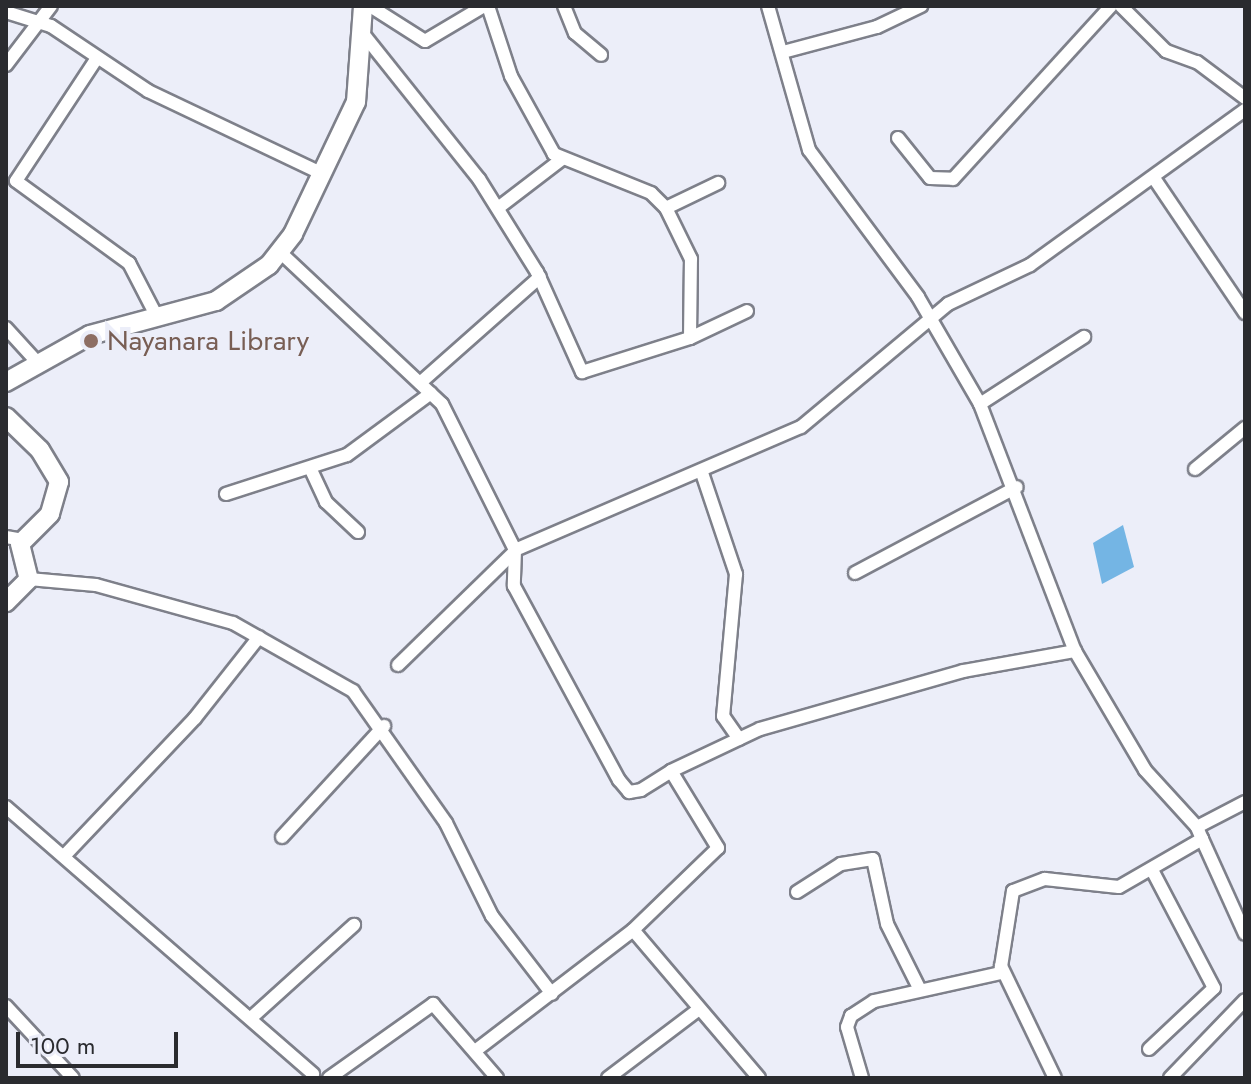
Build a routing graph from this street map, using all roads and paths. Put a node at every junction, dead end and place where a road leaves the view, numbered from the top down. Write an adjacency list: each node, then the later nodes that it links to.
1 (51, 6): 11 (street)
2 (363, 6): 12 (main road)
3 (370, 6): 4 (street)
4 (486, 6): 20 (street)
5 (564, 6): 14 (street)
6 (768, 6): 13 (street)
7 (921, 6): 13 (street)
8 (1111, 6): 19 (street)
9 (1121, 6): 17 (street)
10 (6, 12): 11 (street)
11 (41, 22): 15 (street); 16 (street)
12 (364, 35): 21 (main road); 25 (street)
13 (783, 52): 32 (street)
14 (601, 55)
15 (97, 58): 21 (street); 23 (street)
16 (6, 65)
17 (1245, 98)
18 (1245, 110): 22 (street)
19 (898, 138)
20 (562, 159): 25 (street); 26 (street)
21 (321, 173): 27 (main road)
22 (1154, 178): 30 (street); 32 (street)
23 (11, 179): 31 (street)
24 (718, 183): 26 (street)
25 (498, 208): 28 (street)
26 (666, 208): 35 (street)
27 (280, 252): 31 (main road); 38 (street)
28 (540, 277): 35 (street); 38 (street)
29 (747, 311): 35 (street)
30 (1245, 313)
31 (156, 315): 36 (main road)
32 (930, 318): 40 (street); 45 (street)
33 (6, 328): 36 (street)
34 (1084, 337): 40 (street)
35 (690, 338)
36 (37, 362): 37 (main road)
37 (6, 382)
38 (420, 383): 39 (street)
39 (431, 393): 44 (street); 50 (street)
40 (980, 404): 46 (street)
41 (6, 417): 49 (main road)
42 (1245, 428): 43 (street)
43 (1195, 469)
44 (312, 472): 47 (street); 48 (street)
45 (702, 473): 50 (street); 58 (street)
46 (1017, 487): 51 (street); 55 (street)
47 (226, 494)
48 (358, 532)
49 (14, 539): 52 (main road)
50 (515, 550): 56 (street); 59 (street)
51 (855, 573)
52 (29, 579): 53 (main road); 54 (street)
53 (6, 602)
54 (259, 637): 57 (street); 64 (street)
55 (1075, 651): 58 (street); 62 (street)
56 (398, 665)
57 (384, 726): 63 (street); 72 (street)
58 (739, 739): 59 (street)
59 (671, 771): 68 (street)
60 (1243, 807): 62 (street)
61 (7, 809): 64 (street)
62 (1200, 833): 65 (street); 69 (street)
63 (282, 837)
64 (66, 854): 76 (street)
65 (1152, 870): 70 (street); 77 (street)
66 (797, 892): 71 (street)
67 (354, 925): 76 (street)
68 (633, 930): 72 (street); 75 (street)
69 (1245, 934)
70 (1001, 966): 71 (street); 86 (street)
71 (920, 990): 85 (street)
72 (552, 994): 78 (street)
73 (1245, 1000): 87 (street)
74 (6, 1006): 80 (street)
75 (698, 1010): 83 (street); 84 (street)
76 (251, 1018): 79 (street)
77 (1149, 1049)
78 (475, 1051): 81 (street); 82 (street)
79 (311, 1076): 81 (street)
80 (73, 1078)
81 (329, 1078)
82 (497, 1078)
83 (608, 1078)
84 (759, 1078)
85 (862, 1078)
86 (1055, 1078)
87 (1170, 1078)

